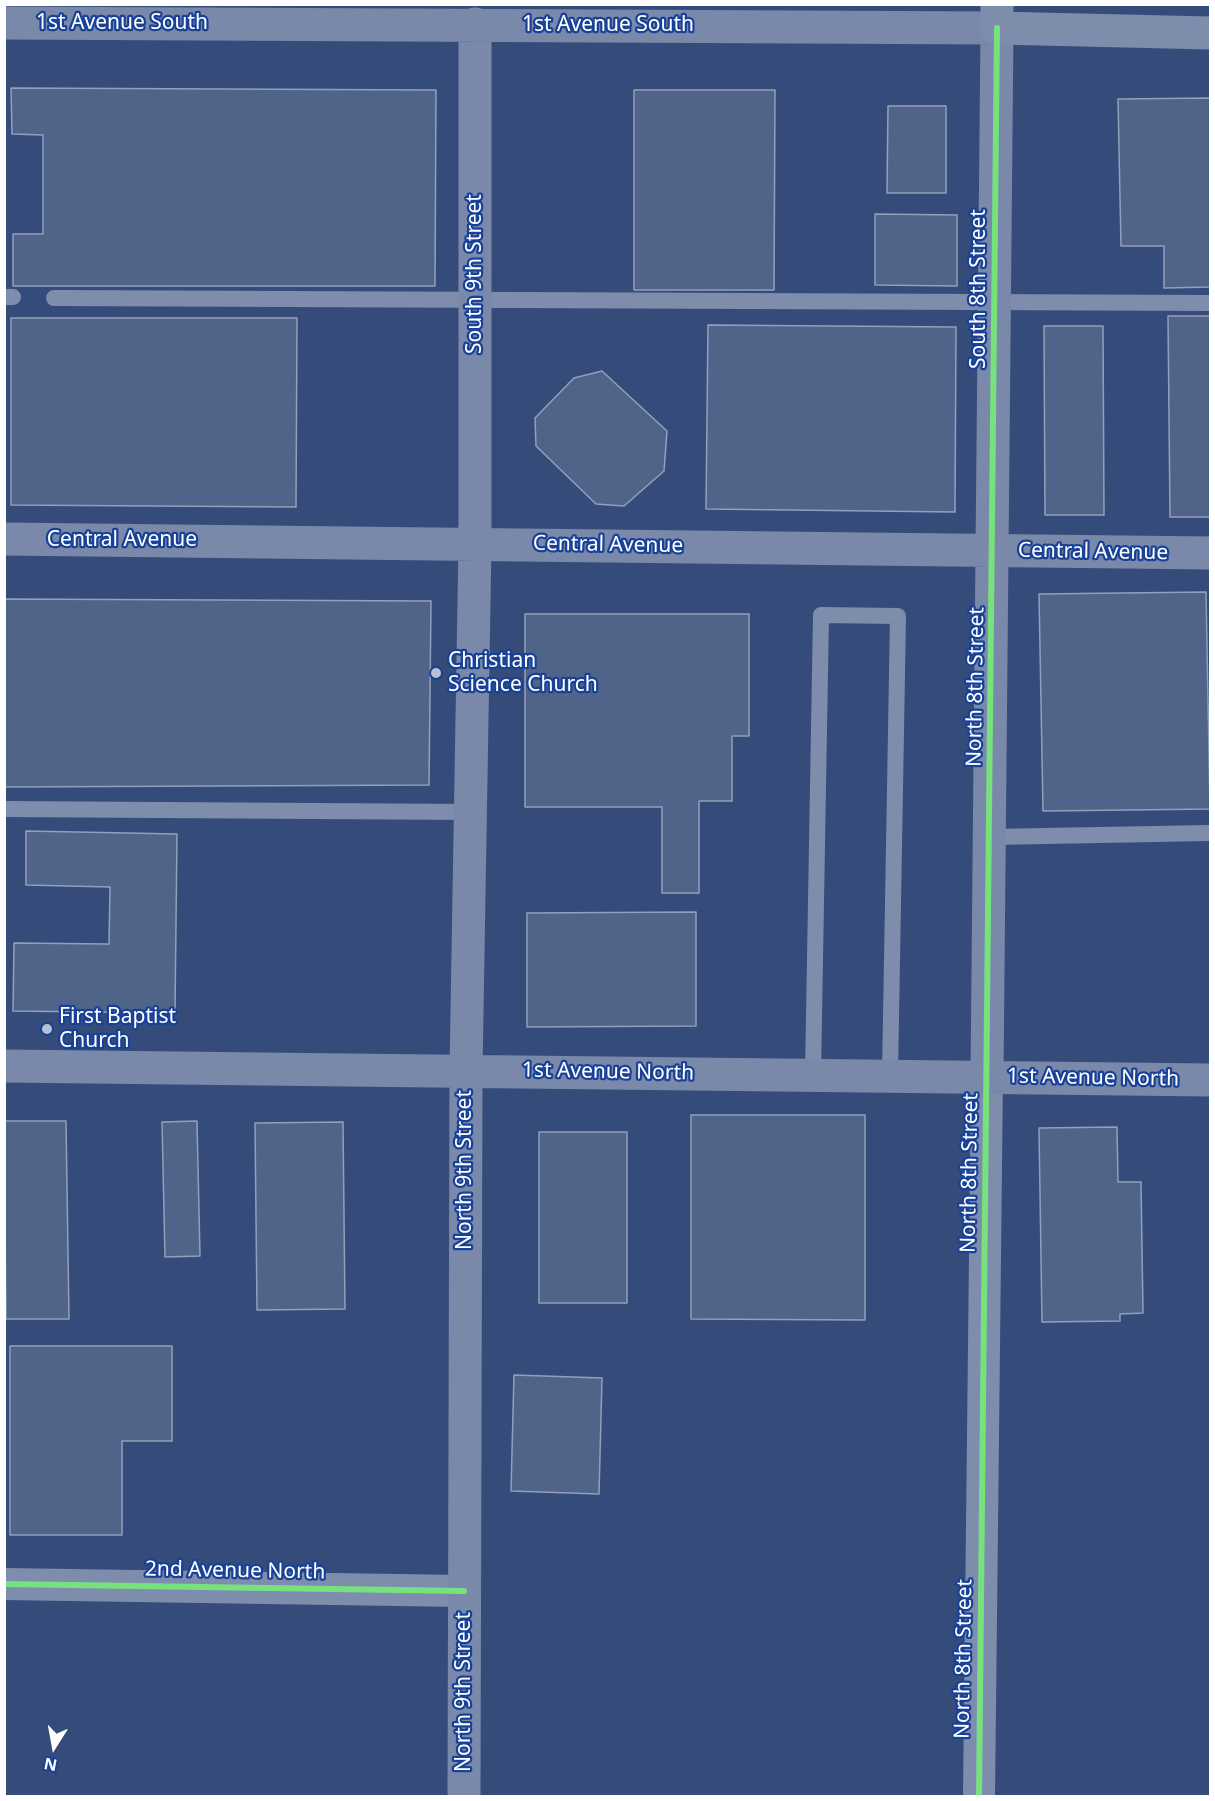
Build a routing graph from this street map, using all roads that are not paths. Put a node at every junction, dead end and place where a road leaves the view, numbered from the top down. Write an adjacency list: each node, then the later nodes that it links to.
1 (476, 14): 2 (main road, 1st Avenue South); 3 (main road, 1st Avenue South); 6 (main road, South 9th Street)
2 (997, 16): 4 (main road, 1st Avenue South); 7 (main road, South 8th Street)
3 (4, 23)
4 (1210, 33)
5 (54, 298): 6 (lane)
6 (475, 299): 7 (lane); 10 (main road, South 9th Street)
7 (995, 300): 8 (lane); 11 (main road, South 8th Street)
8 (1210, 303)
9 (4, 539): 10 (main road, Central Avenue)
10 (475, 543): 11 (main road, Central Avenue); 14 (main road, North 9th Street)
11 (994, 550): 12 (main road, Central Avenue); 16 (main road, North 8th Street)
12 (1210, 553)
13 (4, 809): 14 (lane)
14 (470, 812): 18 (main road, North 9th Street)
15 (1210, 833): 16 (lane)
16 (990, 837): 21 (main road, North 8th Street)
17 (4, 1066): 18 (main road, 1st Avenue North)
18 (466, 1070): 19 (main road, 1st Avenue North); 24 (main road, North 9th Street)
19 (813, 1074): 20 (main road, 1st Avenue North); 20 (lane)
20 (890, 1075): 21 (main road, 1st Avenue North)
21 (987, 1076): 22 (main road, 1st Avenue North); 26 (street, North 8th Street)
22 (1210, 1080)
23 (4, 1584): 24 (street, 2nd Avenue North)
24 (464, 1592): 25 (main road, North 9th Street)
25 (464, 1797)
26 (979, 1797)

